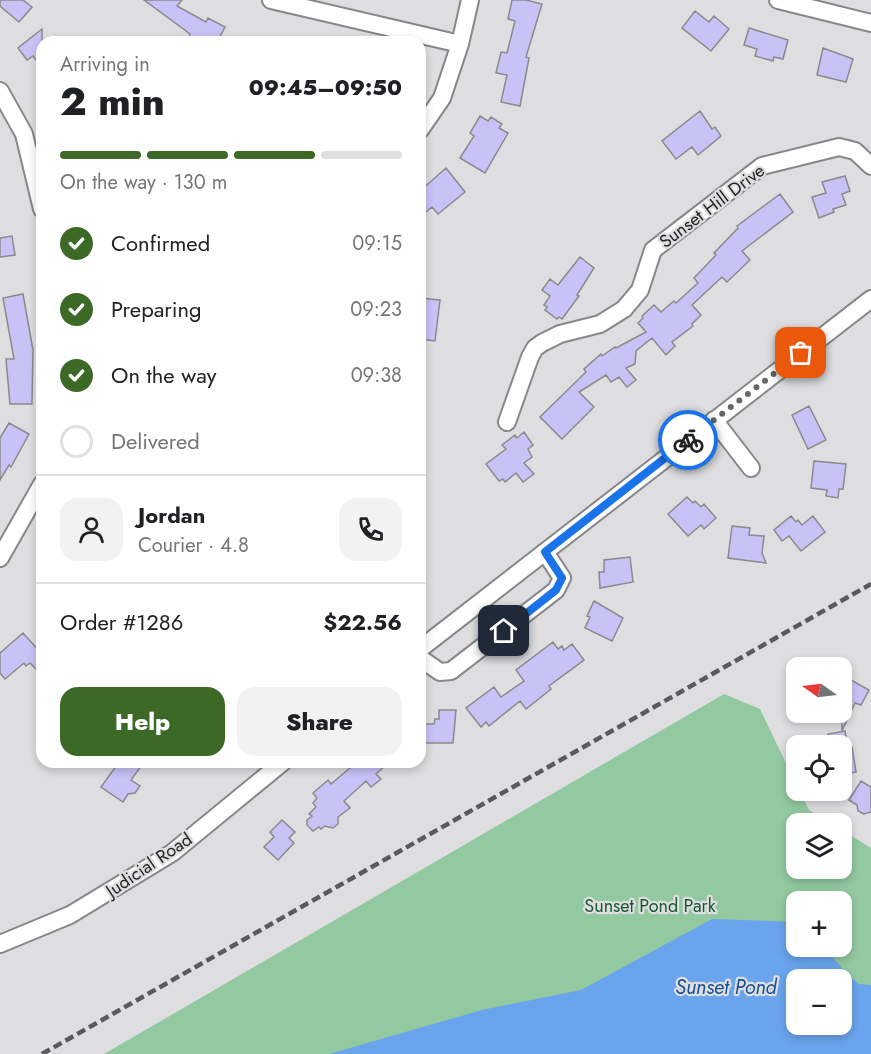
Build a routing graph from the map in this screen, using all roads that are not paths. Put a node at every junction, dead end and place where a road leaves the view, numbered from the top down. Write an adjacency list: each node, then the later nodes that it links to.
1 (271, 0): 5 (street)
2 (470, 0): 7 (street)
3 (778, 0): 4 (street)
4 (871, 23)
5 (426, 36)
6 (426, 36): 7 (street)
7 (460, 44): 9 (street)
8 (0, 91): 11 (street)
9 (426, 121)
10 (871, 166): 14 (street, Sunset Hill Drive)
11 (36, 184)
12 (871, 299): 13 (street)
13 (714, 420): 15 (street); 17 (street)
14 (507, 422)
15 (751, 468)
16 (36, 495): 18 (street)
17 (545, 552): 19 (street); 20 (street)
18 (0, 558)
19 (426, 644)
20 (426, 662)
21 (276, 768): 22 (street, Judicial Road)
22 (0, 944)

